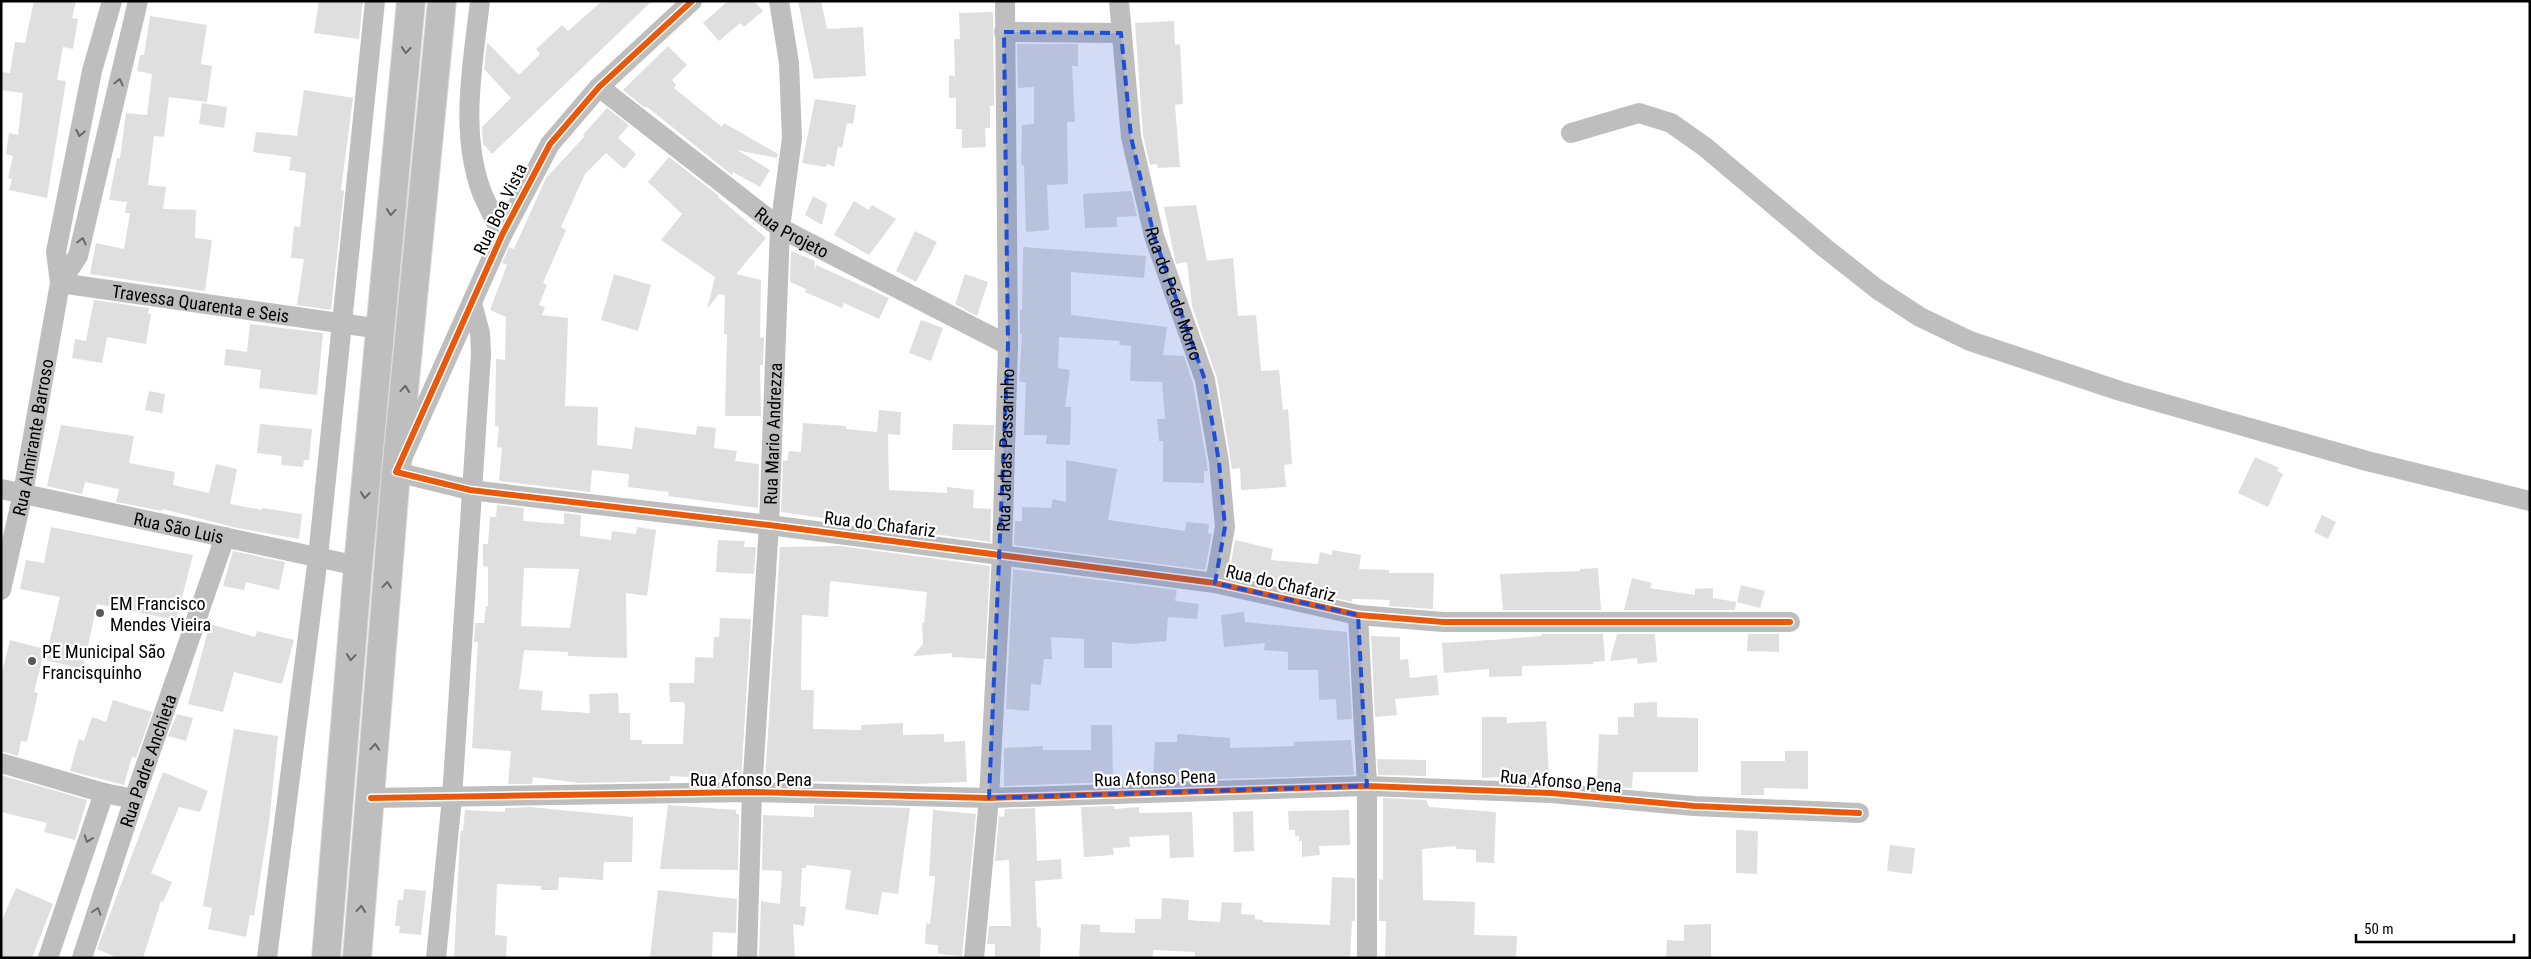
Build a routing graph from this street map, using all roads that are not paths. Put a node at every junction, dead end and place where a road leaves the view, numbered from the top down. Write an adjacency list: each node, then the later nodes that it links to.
1 (112, 1): 17 (street, Rua Almirante Barroso, one-way to 17)
2 (138, 1): 17 (street, Rua Almirante Barroso, one-way to 2)
3 (375, 1): 19 (street)
4 (410, 1): 20 (main road, one-way to 20)
5 (442, 1): 23 (main road, one-way to 5)
6 (480, 1): 16 (street)
7 (779, 1): 15 (street, Rua Mario Andrezza)
8 (1005, 1): 11 (street, Rua Jarbas Passarinho)
9 (1119, 1): 12 (street, Rua do Pé do Morro)
10 (689, 2): 13 (street, Rua Boa Vista)
11 (1004, 32): 12 (street); 21 (street, Rua Jarbas Passarinho)
12 (1121, 33): 33 (street, Rua do Pé do Morro)
13 (599, 87): 15 (street, Rua Projeto); 16 (street, Rua Boa Vista)
14 (1571, 133): 27 (street)
15 (780, 228): 21 (street, Rua Projeto); 28 (street, Rua Mario Andrezza)
16 (502, 235): 18 (street, Rua Boa Vista)
17 (60, 283): 19 (street, Travessa Quarenta e Seis); 26 (street, Rua Almirante Barroso)
18 (472, 304): 23 (street, Rua Boa Vista); 25 (street)
19 (341, 325): 20 (street, Travessa Quarenta e Seis); 31 (street)
20 (381, 329): 22 (main road)
21 (1008, 345): 30 (street, Rua Jarbas Passarinho)
22 (368, 466): 23 (main road); 32 (main road, one-way to 32)
23 (396, 472): 25 (street, Rua do Chafariz); 42 (main road, one-way to 23)
24 (1, 489): 26 (street, Rua São Luis)
25 (470, 490): 28 (street, Rua do Chafariz); 43 (street)
26 (23, 493): 29 (street, Rua São Luis); 34 (street, Rua Almirante Barroso)
27 (2530, 501)
28 (769, 525): 30 (street, Rua do Chafariz); 39 (street, Rua Mario Andrezza)
29 (225, 537): 31 (street, Rua São Luis); 41 (street, Rua Padre Anchieta)
30 (1002, 556): 33 (street, Rua do Chafariz); 44 (street, Rua Jarbas Passarinho)
31 (318, 557): 32 (street, Rua São Luis); 50 (street)
32 (358, 566): 46 (main road, one-way to 46)
33 (1215, 583): 35 (street, Rua do Chafariz)
34 (1, 590)
35 (1358, 615): 36 (street, Rua do Chafariz); 38 (street)
36 (1790, 622)
37 (1, 763): 40 (street)
38 (1367, 786): 44 (street, Rua Afonso Pena); 45 (street, Rua Afonso Pena); 56 (street)
39 (752, 792): 43 (street, Rua Afonso Pena); 44 (street, Rua Afonso Pena); 54 (street, Rua Mario Andrezza)
40 (104, 793): 41 (street); 48 (street, Rua Padre Anchieta, one-way to 48)
41 (134, 798): 49 (street, Rua Padre Anchieta, one-way to 41)
42 (371, 798): 43 (street, Rua Afonso Pena); 47 (main road)
43 (452, 798): 53 (street)
44 (989, 798): 55 (street, Rua Jarbas Passarinho)
45 (1859, 813)
46 (334, 865): 47 (main road); 51 (main road)
47 (365, 866): 52 (main road, one-way to 47)
48 (56, 956)
49 (82, 958)
50 (267, 958)
51 (326, 958)
52 (357, 958)
53 (436, 958)
54 (747, 958)
55 (974, 958)
56 (1367, 958)

